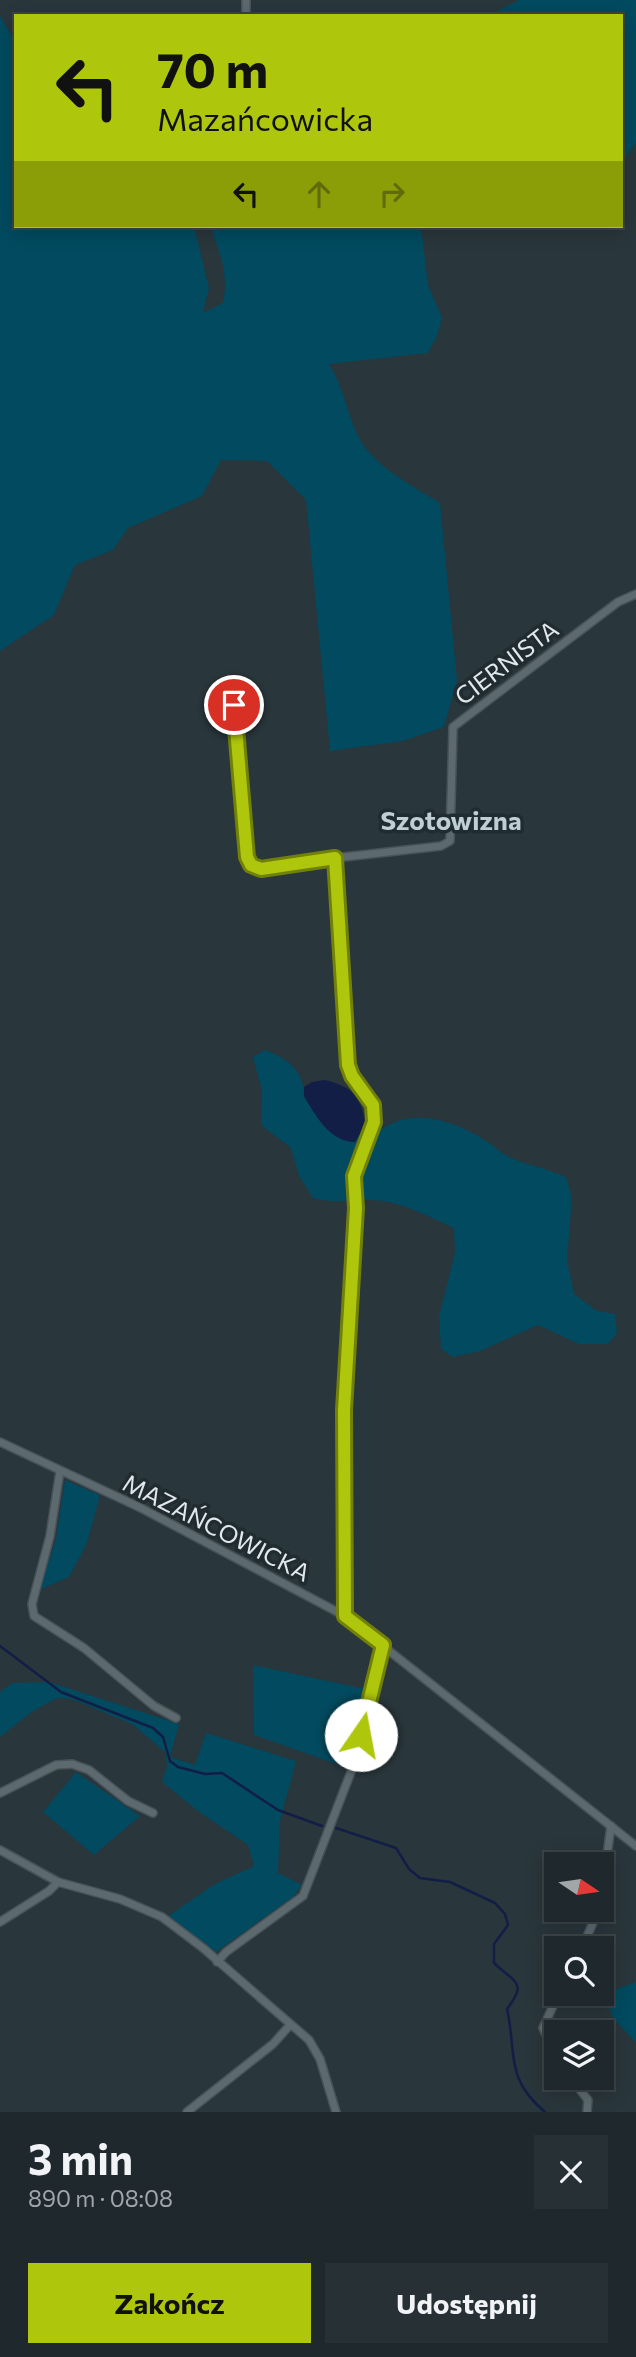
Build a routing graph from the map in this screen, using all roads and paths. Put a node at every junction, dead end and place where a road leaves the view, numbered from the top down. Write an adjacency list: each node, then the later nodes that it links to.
1 (636, 594): 3 (street, CIERNISTA)
2 (234, 705): 3 (street, CIERNISTA)
3 (335, 858): 6 (street)
4 (0, 1441): 5 (street, MAZAŃCOWICKA)
5 (60, 1471): 6 (street, MAZAŃCOWICKA); 8 (street)
6 (345, 1616): 7 (street, MAZAŃCOWICKA)
7 (383, 1645): 11 (street, MAZAŃCOWICKA); 17 (street)
8 (176, 1718)
9 (0, 1793): 10 (street)
10 (153, 1813)
11 (611, 1826): 12 (street, MAZAŃCOWICKA); 14 (street)
12 (636, 1846)
13 (0, 1850): 15 (street)
14 (607, 1852)
15 (58, 1881): 16 (street); 17 (street)
16 (0, 1922)
17 (217, 1962): 18 (street)
18 (290, 2025): 20 (street); 21 (street)
19 (580, 2090): 22 (street)
20 (187, 2112)
21 (336, 2112)
22 (587, 2112)

